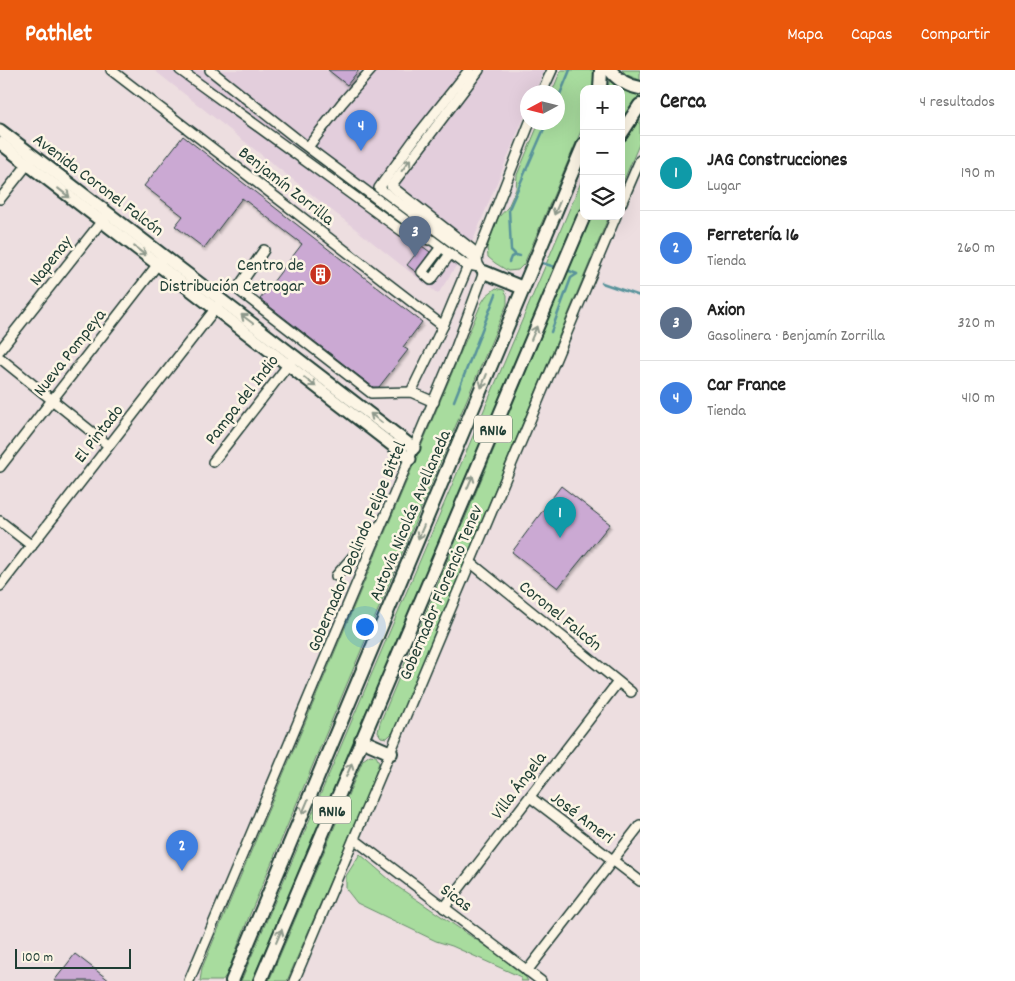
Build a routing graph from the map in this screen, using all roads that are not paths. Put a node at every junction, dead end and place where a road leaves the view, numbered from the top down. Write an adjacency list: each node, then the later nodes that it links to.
1 (110, 70): 40 (street, Benjamín Zorrilla)
2 (180, 70): 31 (street)
3 (210, 70): 18 (street)
4 (371, 70): 18 (street)
5 (479, 70): 9 (street)
6 (552, 70): 10 (street)
7 (601, 70): 11 (highway)
8 (610, 70): 12 (highway)
9 (467, 76): 22 (street)
10 (545, 85)
11 (600, 85)
12 (640, 88)
13 (640, 106): 16 (highway)
14 (0, 130): 20 (main road, Avenida Coronel Falcón)
15 (527, 130): 36 (street, Gobernador Deolindo Felipe Bittel)
16 (624, 130)
17 (0, 143): 20 (main road, Avenida Coronel Falcón)
18 (308, 147): 24 (street)
19 (580, 153): 38 (highway, Autovía Nicolás Avellaneda / RN16, one-way to 38)
20 (31, 160): 25 (street); 26 (main road, Avenida Coronel Falcón)
21 (640, 160): 23 (street)
22 (385, 187): 24 (street); 27 (street)
23 (625, 195)
24 (374, 196): 30 (street)
25 (0, 199)
26 (104, 217): 35 (main road, Avenida Coronel Falcón); 41 (street, Napenay)
27 (425, 217): 30 (street); 36 (street)
28 (582, 220): 60 (highway, RN16, one-way to 28)
29 (614, 220): 55 (street, Gobernador Florencio Tenev)
30 (416, 228): 31 (street)
31 (432, 241): 32 (street)
32 (441, 247): 34 (street); 34 (street)
33 (264, 250): 44 (street)
34 (450, 254): 37 (street)
35 (161, 260): 39 (main road, Avenida Coronel Falcón); 45 (street, Nueva Pompeya)
36 (479, 263): 37 (street); 38 (highway); 46 (street, Gobernador Deolindo Felipe Bittel)
37 (468, 266): 40 (street)
38 (522, 288): 70 (highway, Autovía Nicolás Avellaneda / RN16, one-way to 70)
39 (218, 304): 43 (main road, Avenida Coronel Falcón); 47 (street, El Pintado)
40 (443, 326): 44 (street)
41 (0, 350)
42 (0, 358): 45 (street)
43 (291, 360): 48 (main road, Avenida Coronel Falcón, one-way to 43); 49 (main road, Avenida Coronel Falcón, one-way to 49); 50 (street, Pampa del Indio)
44 (411, 392): 46 (street)
45 (52, 400): 47 (street); 51 (street, Nueva Pompeya)
46 (434, 402): 48 (street, Gobernador Deolindo Felipe Bittel)
47 (108, 444): 54 (street, El Pintado)
48 (414, 448): 49 (street, Gobernador Deolindo Felipe Bittel)
49 (410, 459): 52 (street, Gobernador Deolindo Felipe Bittel)
50 (213, 462)
51 (0, 467)
52 (385, 519): 56 (street); 69 (street, Gobernador Deolindo Felipe Bittel)
53 (0, 521): 54 (street)
54 (32, 546): 57 (street, El Pintado)
55 (470, 562): 58 (street, Coronel Falcón); 61 (street, Gobernador Florencio Tenev)
56 (336, 576)
57 (0, 586)
58 (618, 682): 59 (street, Coronel Falcón); 62 (street, Villa Ángela)
59 (631, 692)
60 (361, 740): 61 (highway); 71 (highway, RN16, one-way to 60)
61 (391, 753): 64 (street, Gobernador Florencio Tenev)
62 (530, 797): 65 (street, José Ameri); 67 (street, Villa Ángela)
63 (640, 825): 65 (street)
64 (354, 839): 67 (street, Sicas); 72 (street, Gobernador Florencio Tenev)
65 (613, 860): 66 (street, José Ameri); 68 (street)
66 (640, 881)
67 (444, 908): 68 (street, Sicas)
68 (527, 970): 73 (street, Sicas)
69 (189, 981)
70 (232, 981)
71 (260, 981)
72 (294, 981)
73 (541, 981)

